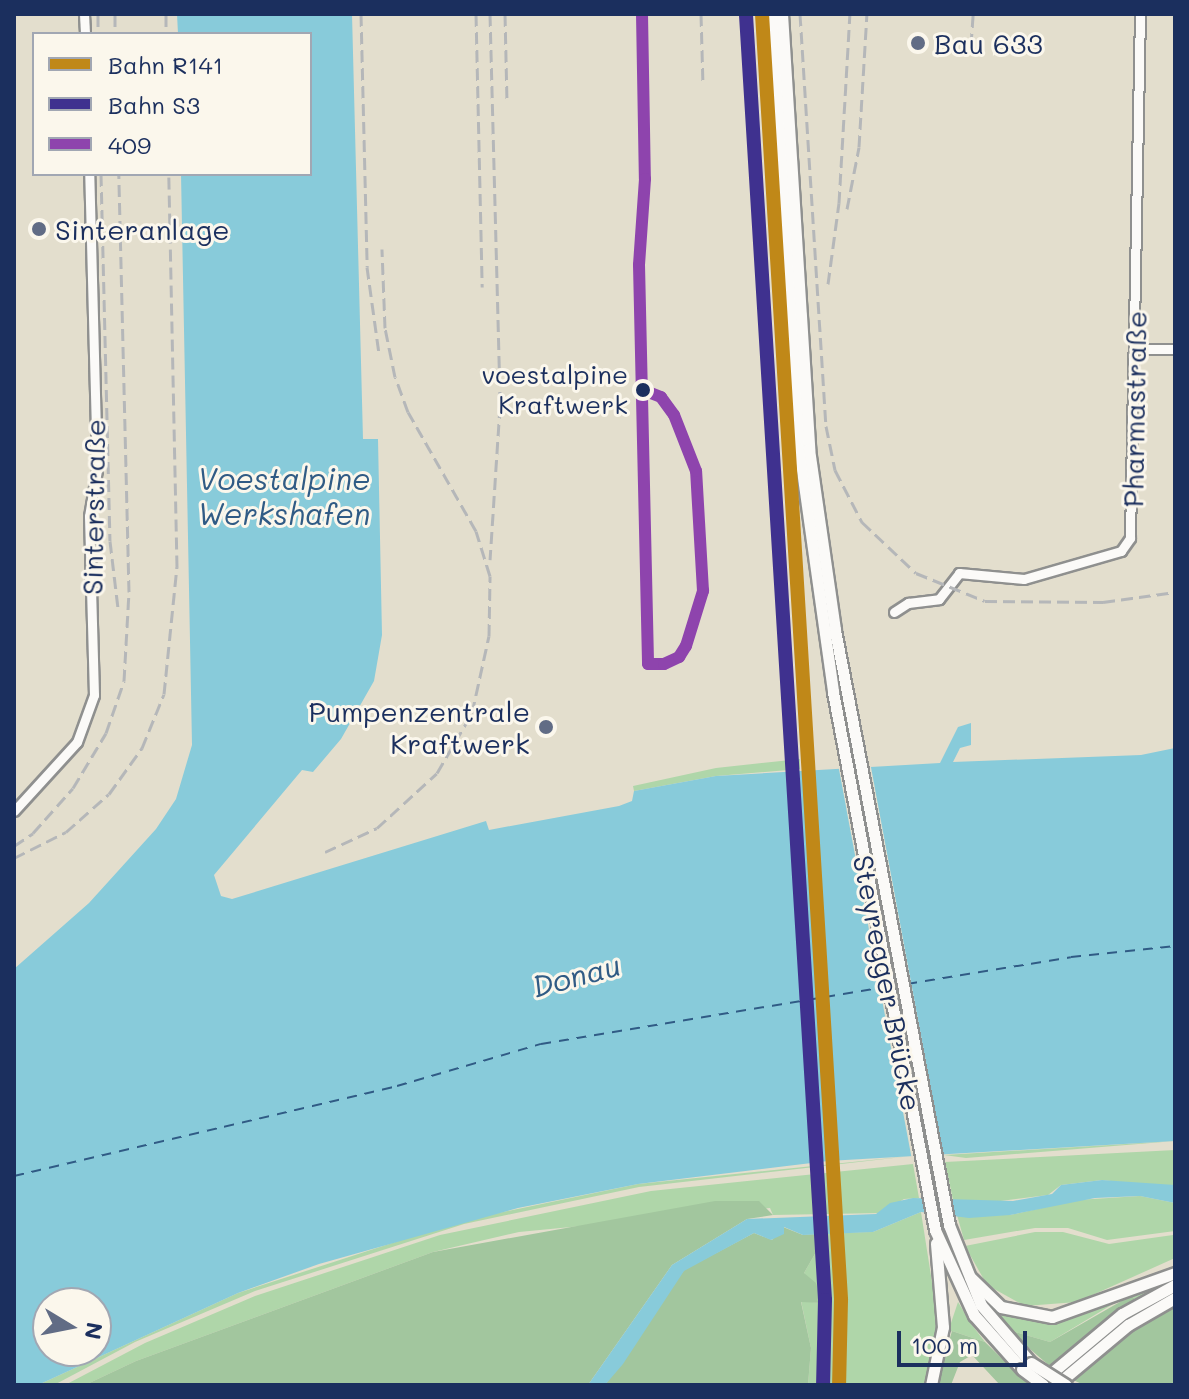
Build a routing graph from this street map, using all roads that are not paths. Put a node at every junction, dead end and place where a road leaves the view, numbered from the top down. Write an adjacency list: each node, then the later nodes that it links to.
1 (772, 14): 9 (main road, Steyregger Brücke)
2 (782, 14): 9 (main road, Steyregger Brücke)
3 (1140, 14): 5 (street, Pharmastraße)
4 (89, 176): 8 (street, Sinterstraße)
5 (1135, 349): 6 (street); 7 (street, Pharmastraße)
6 (1175, 349)
7 (894, 612)
8 (14, 811)
9 (952, 1271): 10 (main road); 13 (main road); 14 (main road)
10 (1175, 1273)
11 (1175, 1285): 15 (main road)
12 (1175, 1298): 16 (main road)
13 (1026, 1366): 15 (main road, bridge); 17 (main road, bridge)
14 (931, 1385)
15 (1040, 1385)
16 (1056, 1385)
17 (1066, 1385)

